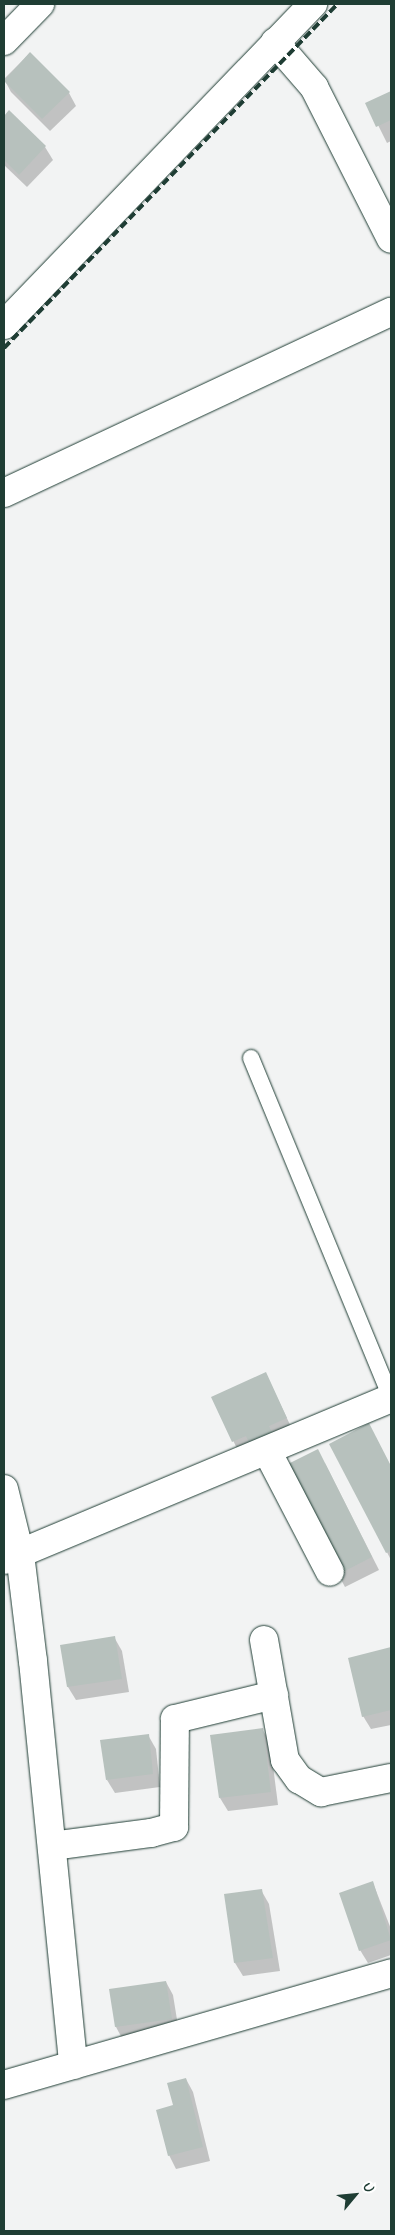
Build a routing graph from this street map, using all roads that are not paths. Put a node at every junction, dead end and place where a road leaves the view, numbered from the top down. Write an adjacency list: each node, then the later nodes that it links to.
1 (40, 4): 3 (street)
2 (313, 4): 4 (street)
3 (4, 41)
4 (275, 42): 5 (street); 7 (street)
5 (391, 238)
6 (391, 312): 8 (street)
7 (4, 325)
8 (4, 493)
9 (251, 1058): 10 (lane)
10 (391, 1398): 11 (street)
11 (267, 1450): 13 (street); 14 (street)
12 (4, 1489): 13 (street)
13 (12, 1557): 18 (street)
14 (330, 1572)
15 (264, 1640): 16 (street)
16 (274, 1695): 17 (street); 18 (street)
17 (391, 1778)
18 (52, 1846): 20 (street)
19 (391, 1973): 20 (street)
20 (73, 2065): 21 (street)
21 (4, 2085)

